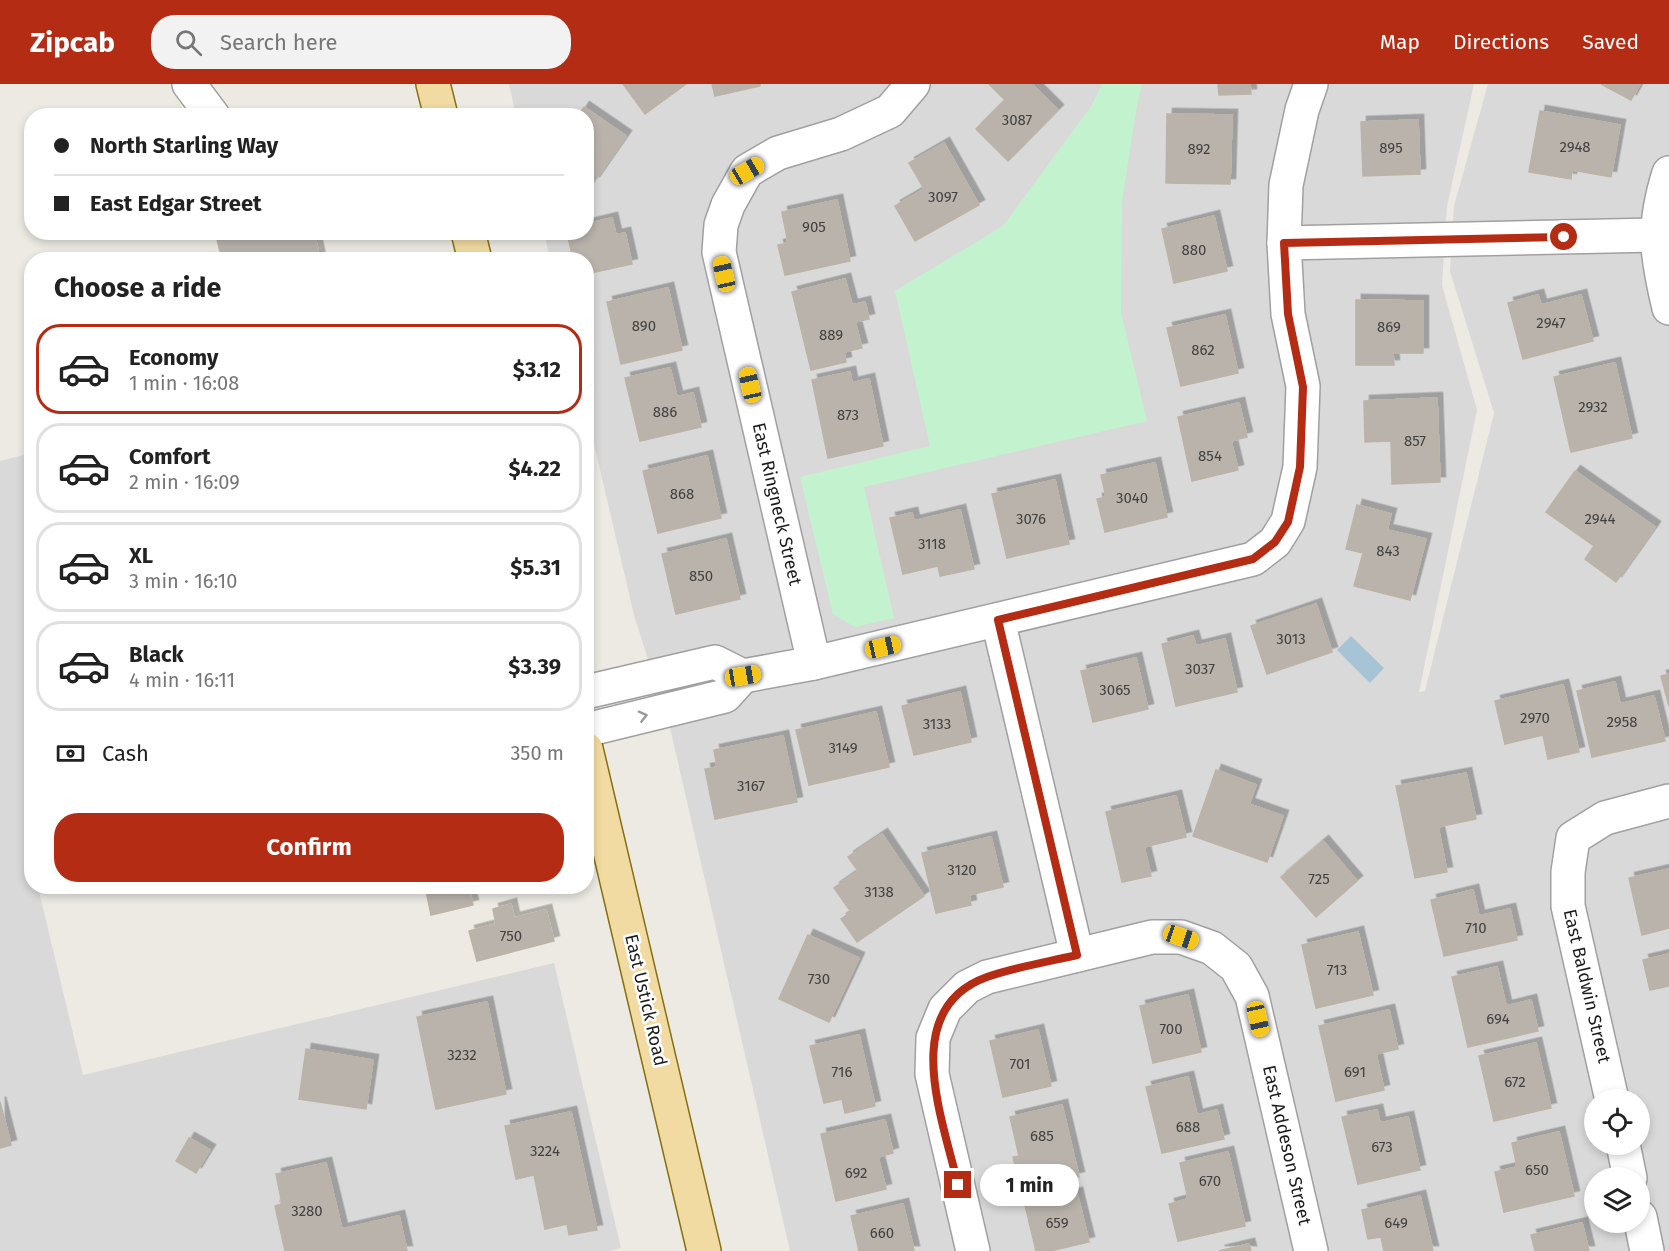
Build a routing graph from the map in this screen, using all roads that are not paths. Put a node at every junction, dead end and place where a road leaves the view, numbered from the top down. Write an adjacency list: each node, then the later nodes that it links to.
1 (189, 84): 5 (street)
2 (433, 84): 6 (main road)
3 (914, 84): 12 (street, East Ringneck Street)
4 (1311, 84): 9 (street)
5 (207, 108)
6 (439, 108)
7 (1669, 173): 8 (street)
8 (1656, 235): 9 (street); 10 (street)
9 (1284, 243): 11 (street)
10 (1669, 308)
11 (998, 620): 12 (street); 18 (street)
12 (814, 663): 13 (street)
13 (743, 676): 14 (street); 15 (street, one-way to 13)
14 (594, 690)
15 (594, 728)
16 (594, 783): 21 (main road, East Ustick Road)
17 (1669, 801): 19 (street, East Baldwin Street)
18 (1077, 955): 22 (street, East Addeson Street); 23 (street, East Addeson Street)
19 (1610, 1089)
20 (1643, 1233): 24 (street)
21 (704, 1251)
22 (973, 1251)
23 (1311, 1251)
24 (1647, 1251)

